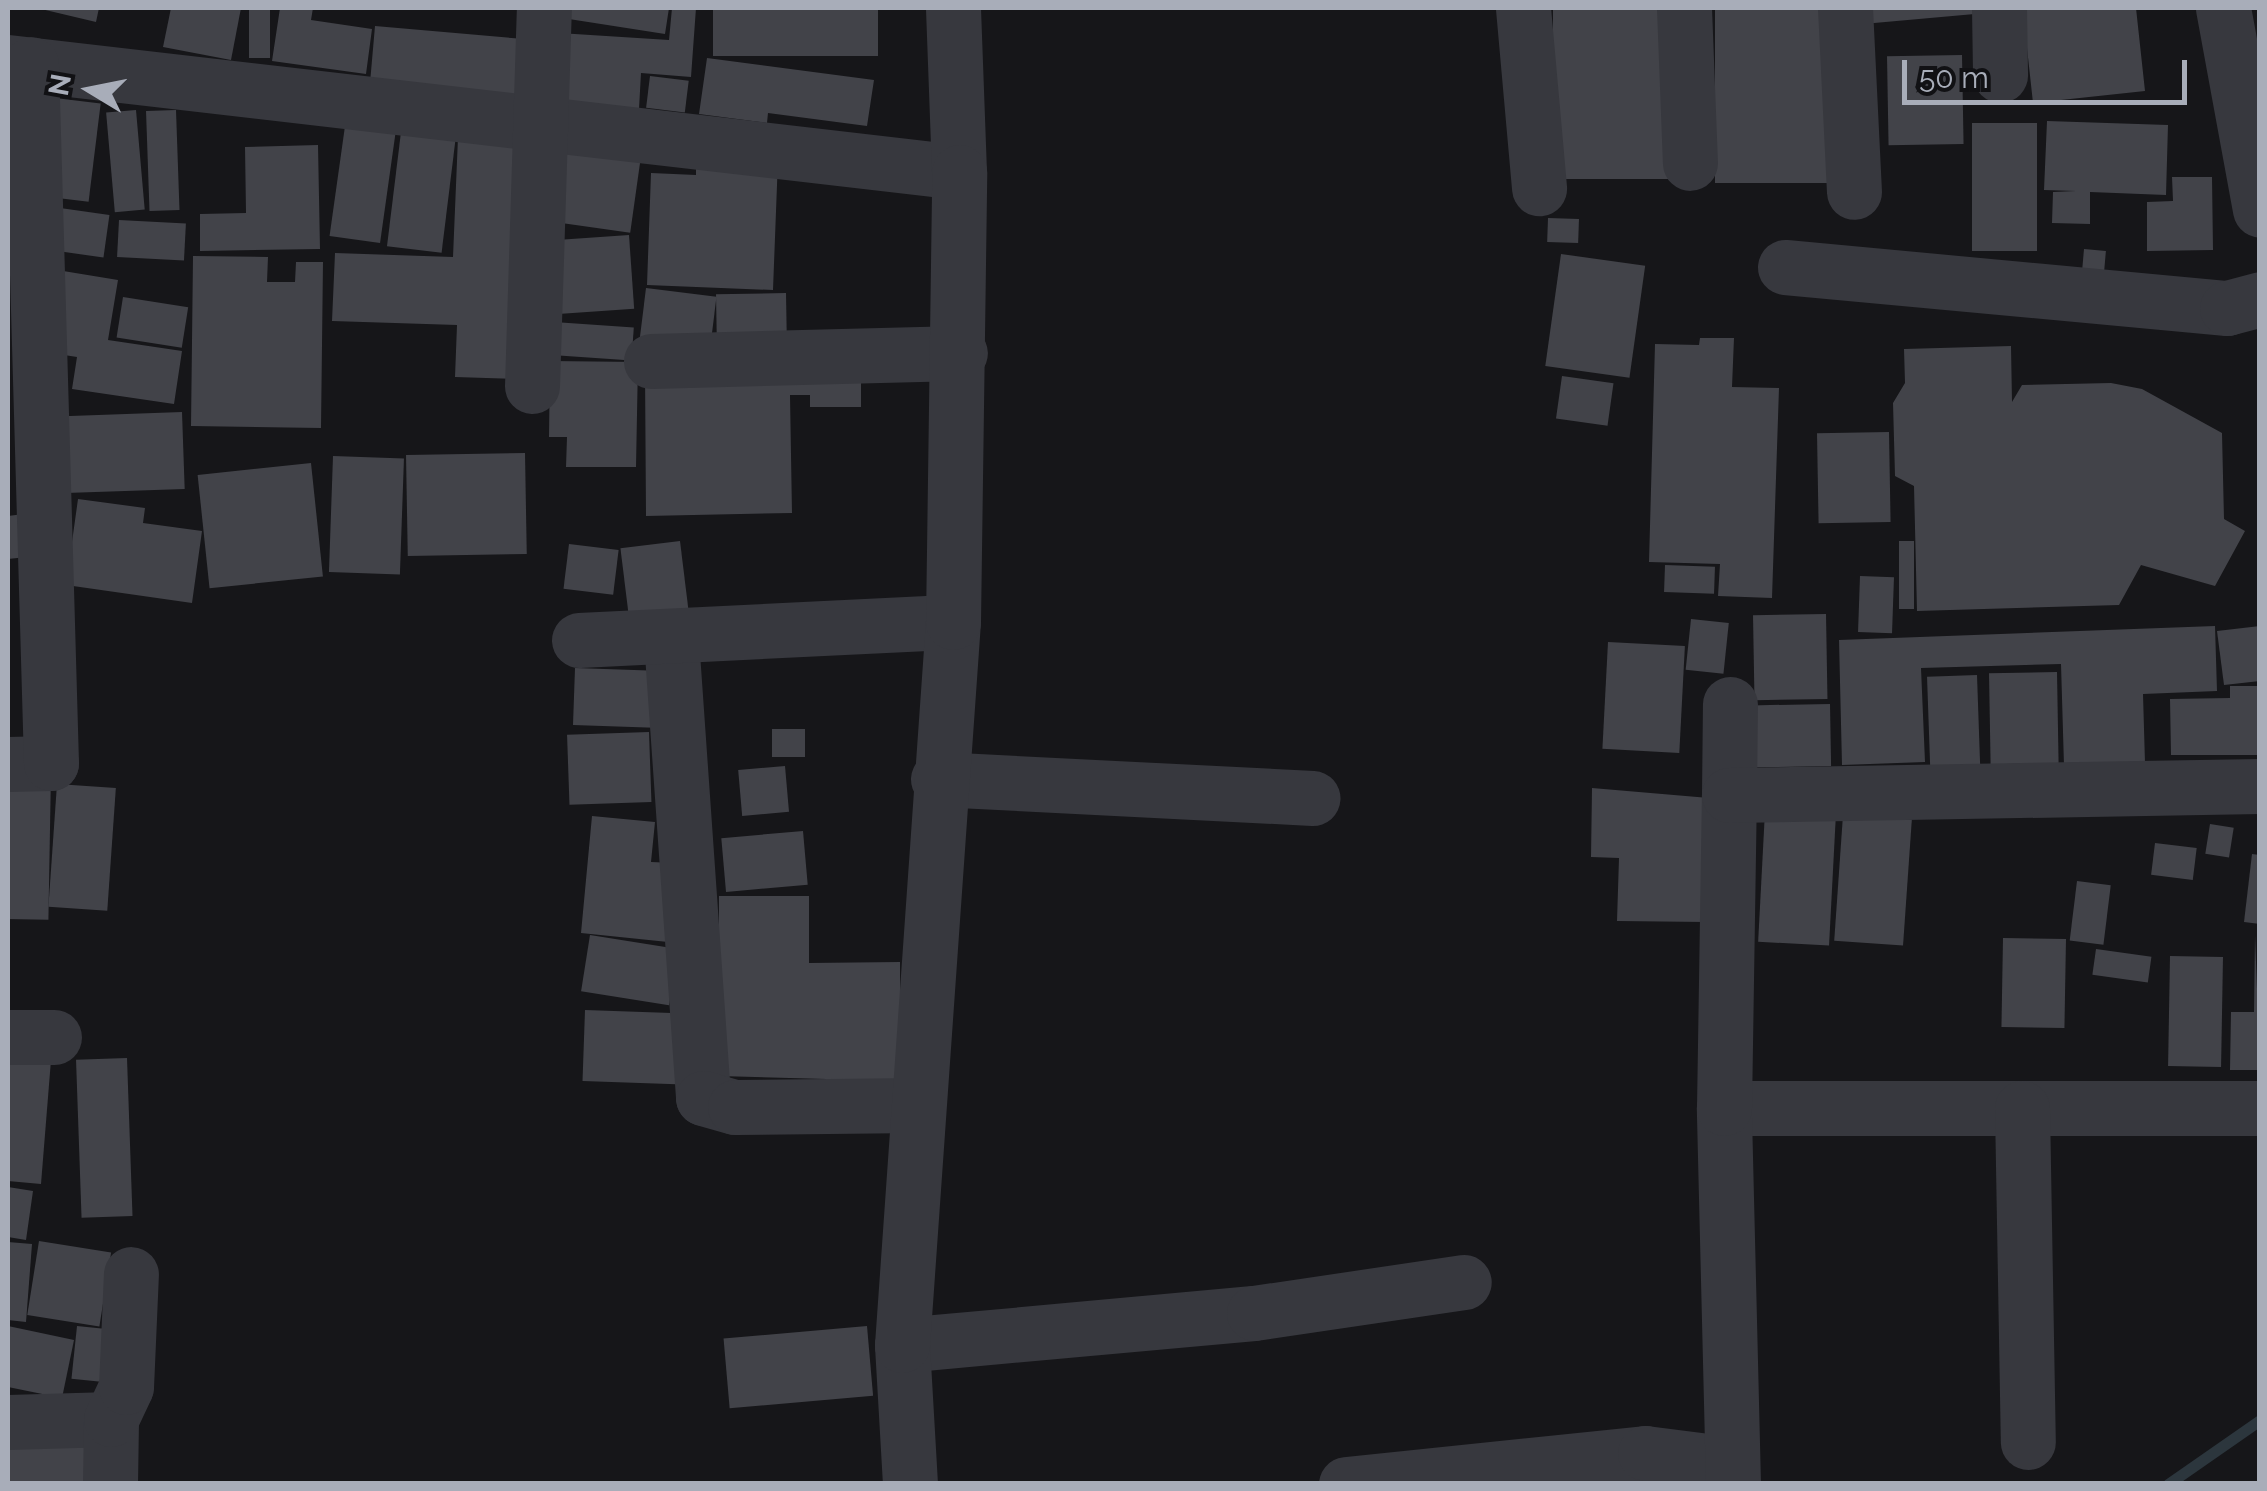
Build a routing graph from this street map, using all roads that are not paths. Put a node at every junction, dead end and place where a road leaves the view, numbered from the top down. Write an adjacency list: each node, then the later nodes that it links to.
1 (544, 8): 10 (street)
2 (952, 8): 12 (street)
3 (1523, 8): 13 (street)
4 (1684, 8): 11 (street)
5 (1844, 8): 14 (street)
6 (1999, 8): 9 (street)
7 (2223, 8): 15 (street)
8 (19, 63): 10 (street); 25 (street)
9 (2000, 75)
10 (538, 128): 12 (street); 20 (street)
11 (1690, 163)
12 (959, 172): 18 (street)
13 (1538, 188)
14 (1854, 192)
15 (2260, 210)
16 (1786, 267): 17 (street)
17 (2260, 299)
18 (960, 353): 19 (street); 21 (street)
19 (651, 361)
20 (532, 386)
21 (953, 622): 22 (street); 26 (street)
22 (670, 639): 23 (street); 30 (street)
23 (579, 640)
24 (1730, 704): 28 (street)
25 (8, 764)
26 (938, 780): 29 (street); 30 (street)
27 (2260, 786): 28 (street)
28 (1728, 795): 31 (street)
29 (1314, 798)
30 (918, 1106): 36 (street)
31 (1724, 1108): 32 (street); 40 (street)
32 (2022, 1108): 33 (street); 39 (street)
33 (2260, 1108)
34 (131, 1274): 37 (street)
35 (1464, 1282): 36 (street)
36 (902, 1345): 42 (street)
37 (111, 1420): 38 (street); 41 (street)
38 (8, 1422)
39 (2028, 1442)
40 (1732, 1474): 43 (street)
41 (110, 1484)
42 (910, 1484)
43 (1346, 1484)

